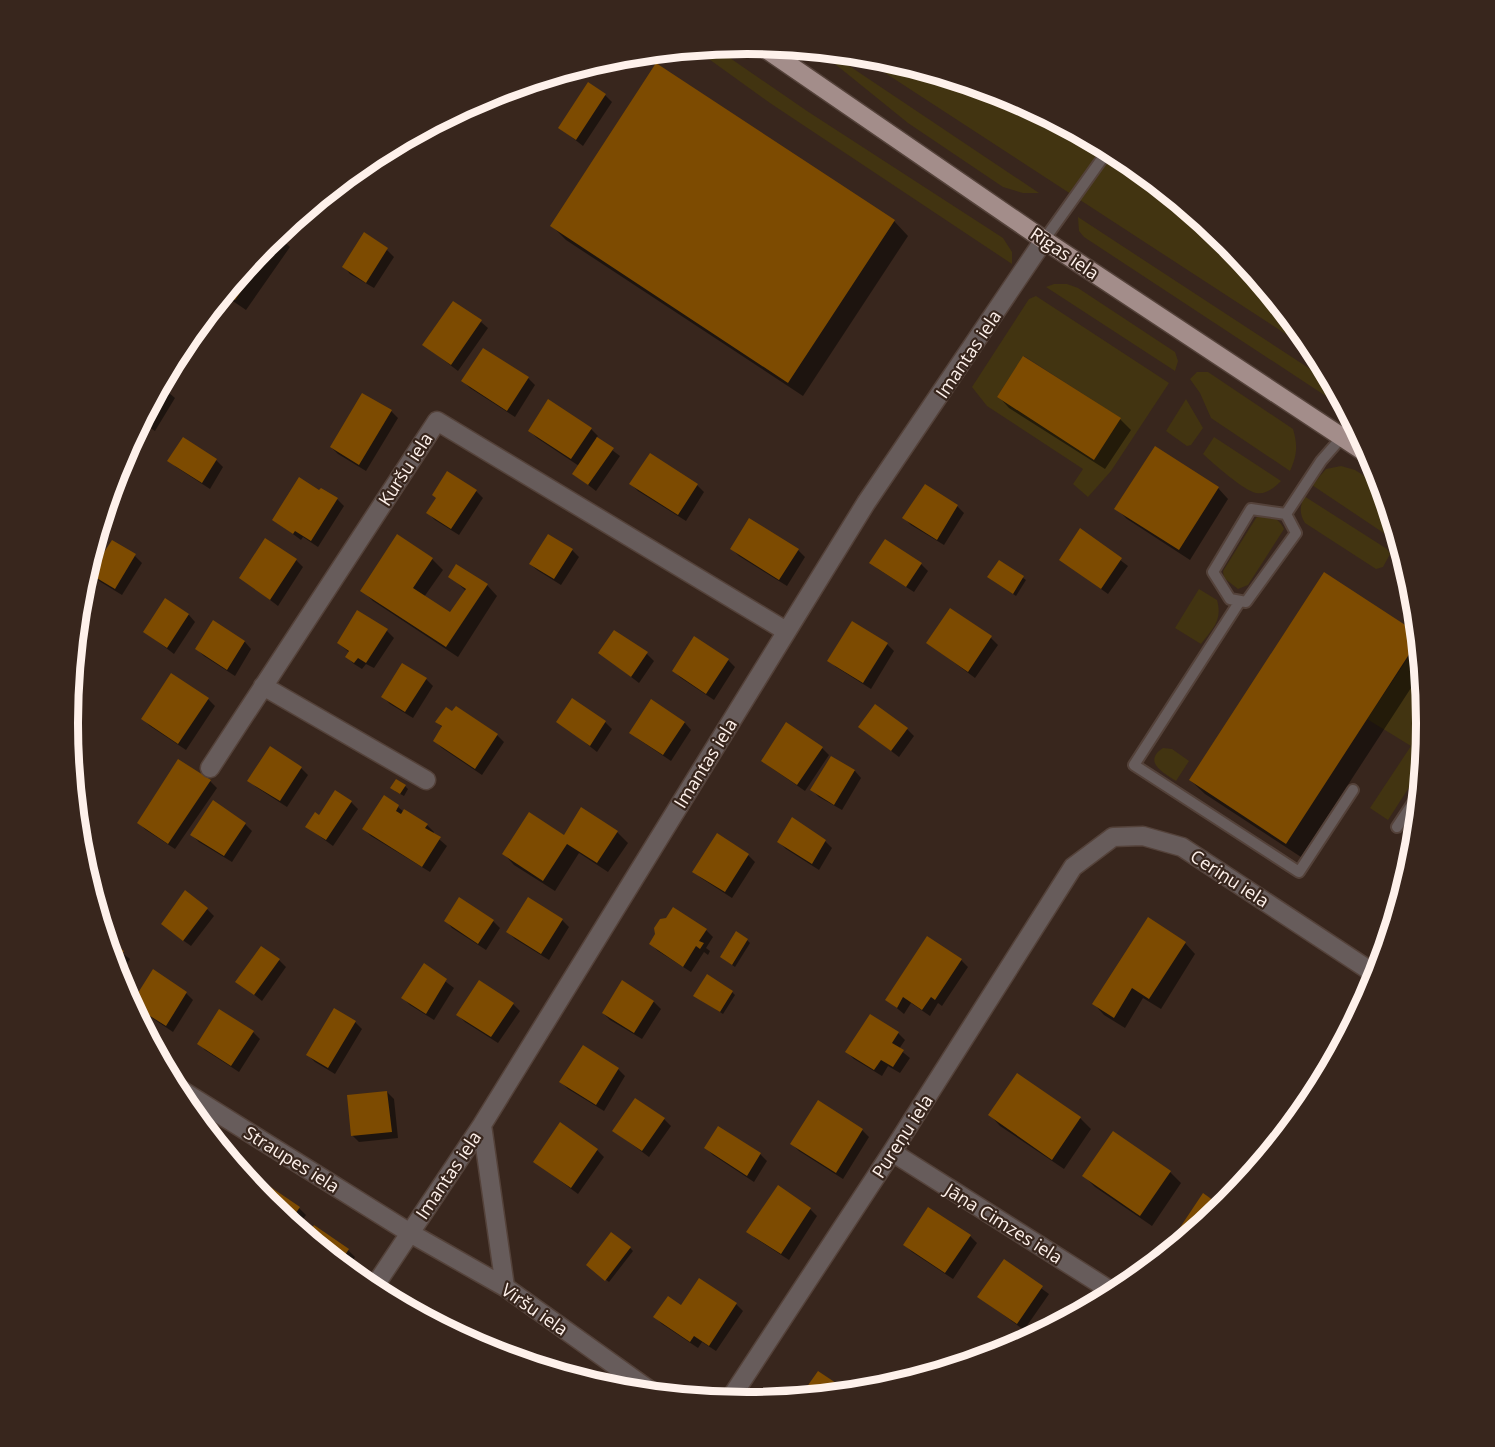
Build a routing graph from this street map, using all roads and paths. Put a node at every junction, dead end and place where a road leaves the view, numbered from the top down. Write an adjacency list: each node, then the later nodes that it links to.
1 (774, 55): 3 (main road, Rīgas iela)
2 (1103, 157): 3 (lane)
3 (1044, 240): 4 (main road, Rīgas iela); 8 (street, Imantas iela)
4 (1342, 437): 5 (main road, Rīgas iela); 6 (lane)
5 (1357, 447)
6 (1286, 514): 7 (lane); 7 (lane)
7 (1240, 601): 12 (lane)
8 (786, 631): 9 (street, Kuršu iela); 18 (street, Imantas iela)
9 (263, 686): 10 (street, Kuršu iela); 11 (street)
10 (210, 768)
11 (426, 780)
12 (1353, 790)
13 (1412, 805): 14 (lane)
14 (1397, 827)
15 (1073, 867): 16 (street, Ceriņu iela); 19 (street, Pureņu iela)
16 (1369, 970)
17 (193, 1097): 20 (street, Straupes iela)
18 (482, 1125): 20 (street, Imantas iela); 22 (street)
19 (892, 1152): 23 (street, Jāņa Cimzes iela); 25 (street, Pureņu iela)
20 (410, 1233): 21 (street, Imantas iela); 22 (street, Viršu iela)
21 (378, 1281)
22 (505, 1287): 24 (street, Viršu iela)
23 (1106, 1288)
24 (641, 1384)
25 (734, 1393)

